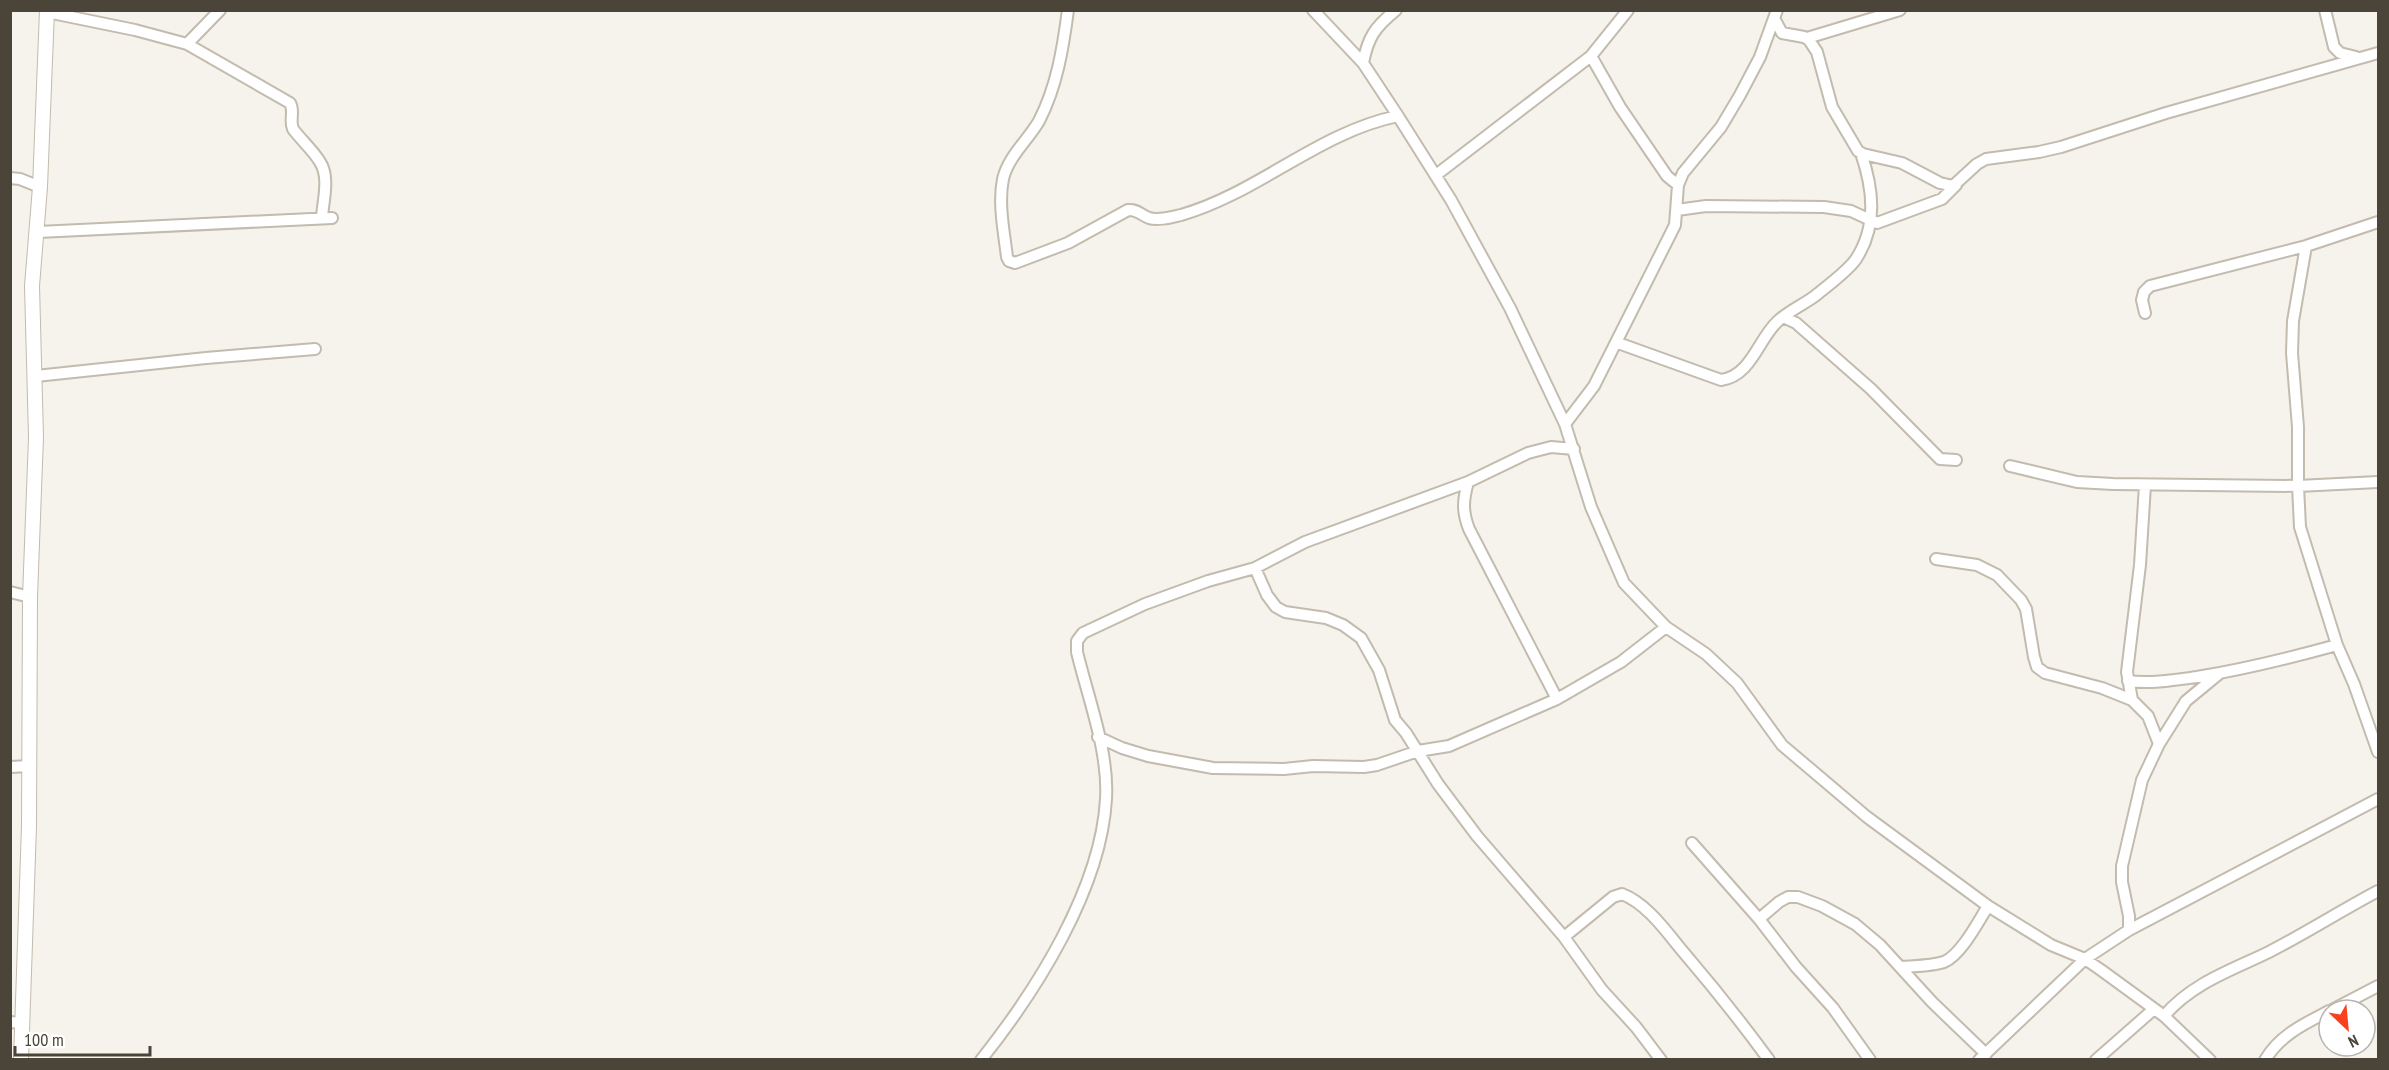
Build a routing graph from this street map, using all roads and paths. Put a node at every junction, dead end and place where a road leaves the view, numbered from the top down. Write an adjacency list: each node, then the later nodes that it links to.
1 (220, 10): 11 (street)
2 (1068, 10): 16 (street)
3 (1313, 10): 15 (street)
4 (1396, 10): 15 (street)
5 (1628, 10): 13 (street)
6 (1900, 10): 10 (street)
7 (2325, 10): 14 (street)
8 (47, 11): 11 (street); 22 (street)
9 (1776, 15): 10 (street); 20 (street)
10 (1807, 38): 17 (street)
11 (187, 44): 26 (street)
12 (2379, 53): 14 (street)
13 (1591, 56): 18 (street); 20 (street)
14 (2358, 58): 21 (street)
15 (1363, 63): 16 (street)
16 (1398, 116): 18 (street)
17 (1861, 153): 21 (street); 24 (street)
18 (1436, 175): 33 (street)
19 (10, 178): 22 (street)
20 (1678, 185): 23 (street)
21 (1956, 185): 24 (street)
22 (40, 187): 26 (street)
23 (1677, 210): 24 (street); 30 (street)
24 (1871, 220): 29 (street)
25 (2379, 222): 27 (street)
26 (38, 232): 32 (street)
27 (2306, 246): 28 (street); 40 (street)
28 (2145, 313)
29 (1783, 317): 30 (street); 35 (street)
30 (1618, 343): 33 (street)
31 (315, 349): 32 (street)
32 (36, 376): 44 (street)
33 (1565, 424): 34 (street)
34 (1574, 449): 37 (street); 45 (street)
35 (1956, 460)
36 (2010, 466): 39 (street)
37 (1468, 482): 42 (street); 49 (street)
38 (2379, 482): 40 (street)
39 (2145, 485): 40 (street); 48 (street)
40 (2298, 486): 46 (street)
41 (1936, 559): 50 (street)
42 (1255, 568): 51 (street); 53 (street)
43 (10, 592): 44 (street)
44 (30, 597): 55 (street)
45 (1666, 627): 49 (street); 61 (street)
46 (2337, 645): 47 (street); 54 (street)
47 (2220, 673): 48 (street); 52 (street)
48 (2128, 681): 50 (street)
49 (1557, 699): 53 (street)
50 (2132, 700): 52 (street)
51 (1098, 737): 53 (street); 75 (street)
52 (2159, 744): 63 (street)
53 (1418, 751): 64 (street)
54 (2379, 752)
55 (30, 766): 56 (street); 72 (street)
56 (10, 767)
57 (2379, 794): 58 (street)
58 (2378, 799): 63 (street)
59 (1692, 843): 62 (street)
60 (2379, 891): 70 (street)
61 (1988, 906): 65 (street); 66 (street)
62 (1759, 919): 66 (street); 78 (street)
63 (2130, 930): 65 (street)
64 (1564, 937): 76 (street); 77 (street)
65 (2085, 959): 69 (street); 73 (street)
66 (1901, 967): 73 (street)
67 (2379, 986): 68 (street)
68 (2355, 998)
69 (2154, 1009): 70 (street); 79 (street)
70 (2164, 1016): 80 (street)
71 (2317, 1018): 81 (street)
72 (16, 1022): 74 (street)
73 (1982, 1057)
74 (21, 1059)
75 (981, 1059)
76 (1661, 1059)
77 (1769, 1059)
78 (1870, 1059)
79 (2096, 1059)
80 (2210, 1059)
81 (2265, 1059)

